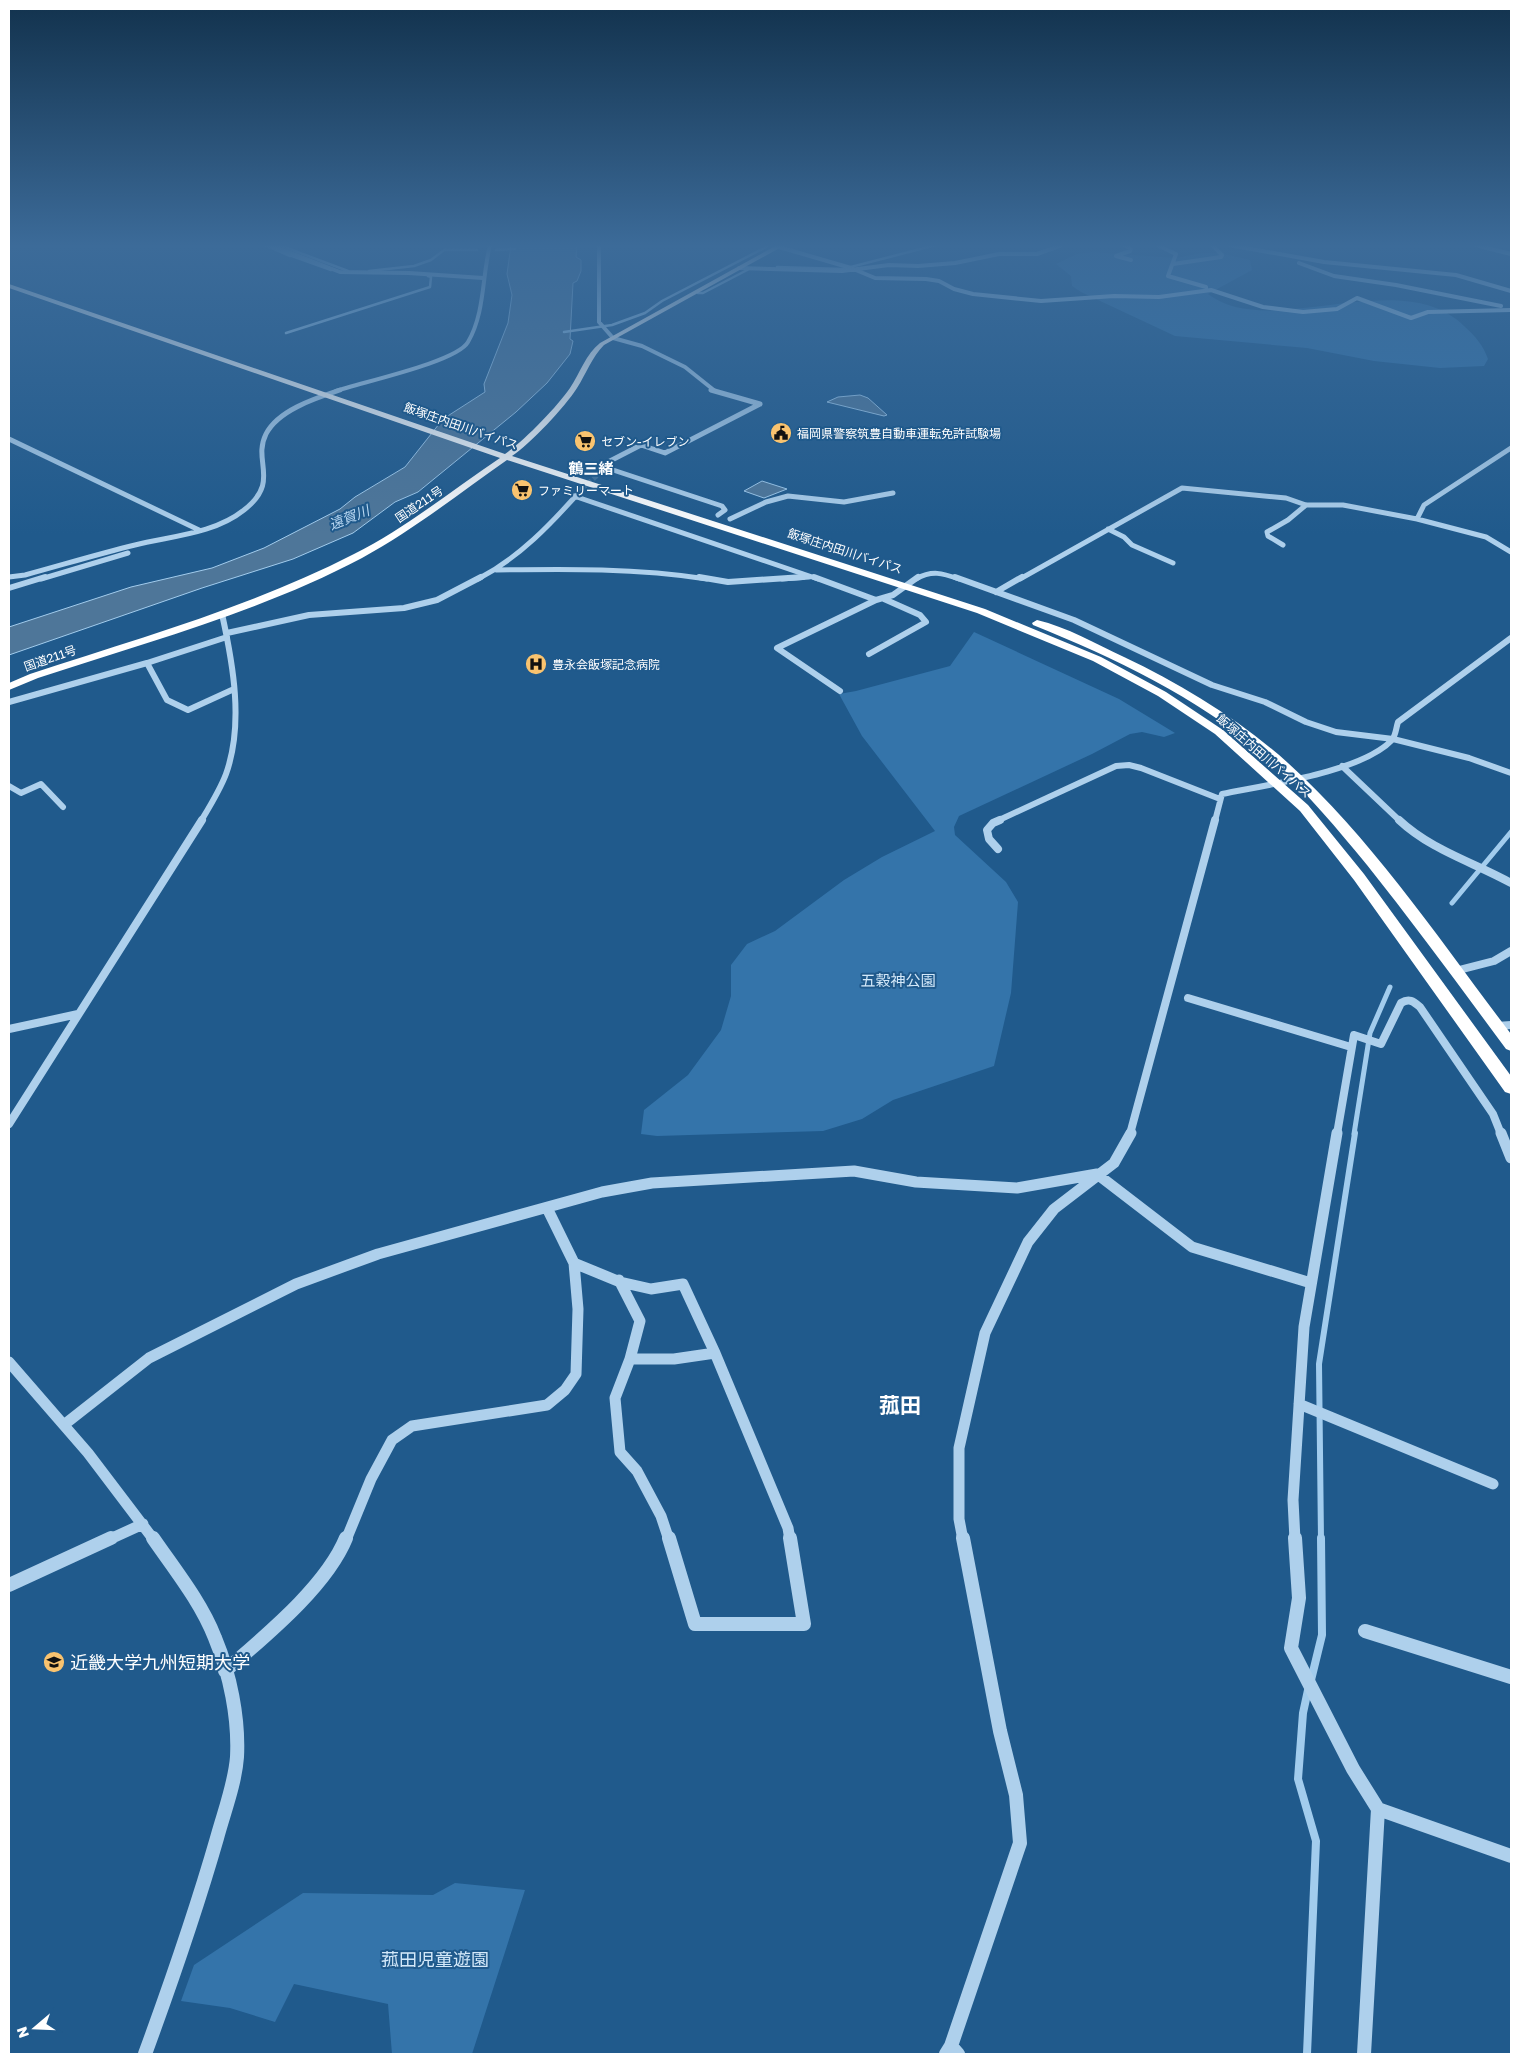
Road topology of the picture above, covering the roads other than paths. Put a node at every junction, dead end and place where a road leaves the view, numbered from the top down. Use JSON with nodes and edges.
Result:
{"nodes":[{"id":1,"x":174,"y":341,"type":"edge"},
{"id":2,"x":190,"y":341,"type":"edge"},
{"id":3,"x":469,"y":341,"type":"edge"},
{"id":4,"x":608,"y":341,"type":"edge"},
{"id":5,"x":625,"y":341,"type":"edge"},
{"id":6,"x":339,"y":392,"type":"junction"},
{"id":7,"x":328,"y":396,"type":"junction"},
{"id":8,"x":9,"y":439,"type":"edge"},
{"id":9,"x":484,"y":445,"type":"junction"},
{"id":10,"x":1511,"y":448,"type":"edge"},
{"id":11,"x":509,"y":454,"type":"junction"},
{"id":12,"x":582,"y":489,"type":"tunnel mouth"},
{"id":13,"x":893,"y":493,"type":"dead end"},
{"id":14,"x":574,"y":496,"type":"junction"},
{"id":15,"x":1306,"y":505,"type":"junction"},
{"id":16,"x":718,"y":515,"type":"junction"},
{"id":17,"x":1417,"y":519,"type":"junction"},
{"id":18,"x":730,"y":520,"type":"junction"},
{"id":19,"x":1108,"y":529,"type":"junction"},
{"id":20,"x":199,"y":530,"type":"junction"},
{"id":21,"x":162,"y":539,"type":"junction"},
{"id":22,"x":1283,"y":545,"type":"dead end"},
{"id":23,"x":1511,"y":552,"type":"edge"},
{"id":24,"x":1173,"y":564,"type":"dead end"},
{"id":25,"x":495,"y":570,"type":"junction"},
{"id":26,"x":9,"y":576,"type":"edge"},
{"id":27,"x":813,"y":576,"type":"junction"},
{"id":28,"x":909,"y":582,"type":"junction"},
{"id":29,"x":9,"y":588,"type":"edge"},
{"id":30,"x":996,"y":592,"type":"junction"},
{"id":31,"x":884,"y":599,"type":"junction"},
{"id":32,"x":876,"y":600,"type":"junction"},
{"id":33,"x":222,"y":614,"type":"junction"},
{"id":34,"x":227,"y":635,"type":"junction"},
{"id":35,"x":1511,"y":638,"type":"edge"},
{"id":36,"x":869,"y":654,"type":"dead end"},
{"id":37,"x":147,"y":663,"type":"junction"},
{"id":38,"x":9,"y":687,"type":"edge"},
{"id":39,"x":234,"y":689,"type":"junction"},
{"id":40,"x":840,"y":691,"type":"dead end"},
{"id":41,"x":9,"y":702,"type":"edge"},
{"id":42,"x":1393,"y":739,"type":"junction"},
{"id":43,"x":1342,"y":766,"type":"junction"},
{"id":44,"x":1511,"y":773,"type":"edge"},
{"id":45,"x":1296,"y":778,"type":"junction"},
{"id":46,"x":1277,"y":782,"type":"junction"},
{"id":47,"x":9,"y":786,"type":"edge"},
{"id":48,"x":1220,"y":799,"type":"junction"},
{"id":49,"x":63,"y":807,"type":"dead end"},
{"id":50,"x":998,"y":849,"type":"dead end"},
{"id":51,"x":1511,"y":883,"type":"edge"},
{"id":52,"x":1511,"y":951,"type":"edge"},
{"id":53,"x":1455,"y":971,"type":"junction"},
{"id":54,"x":1188,"y":998,"type":"dead end"},
{"id":55,"x":78,"y":1014,"type":"junction"},
{"id":56,"x":1511,"y":1025,"type":"edge"},
{"id":57,"x":1497,"y":1026,"type":"junction"},
{"id":58,"x":9,"y":1029,"type":"edge"},
{"id":59,"x":1511,"y":1045,"type":"edge"},
{"id":60,"x":1351,"y":1047,"type":"junction"},
{"id":61,"x":1511,"y":1088,"type":"edge"},
{"id":62,"x":9,"y":1124,"type":"edge"},
{"id":63,"x":1511,"y":1158,"type":"edge"},
{"id":64,"x":1096,"y":1174,"type":"junction"},
{"id":65,"x":547,"y":1208,"type":"junction"},
{"id":66,"x":574,"y":1262,"type":"junction"},
{"id":67,"x":620,"y":1280,"type":"junction"},
{"id":68,"x":1311,"y":1284,"type":"junction"},
{"id":69,"x":715,"y":1353,"type":"junction"},
{"id":70,"x":630,"y":1360,"type":"junction"},
{"id":71,"x":9,"y":1362,"type":"edge"},
{"id":72,"x":1298,"y":1404,"type":"junction"},
{"id":73,"x":1312,"y":1410,"type":"joint"},
{"id":74,"x":65,"y":1424,"type":"junction"},
{"id":75,"x":1493,"y":1484,"type":"dead end"},
{"id":76,"x":144,"y":1524,"type":"junction"},
{"id":77,"x":9,"y":1585,"type":"edge"},
{"id":78,"x":1365,"y":1631,"type":"dead end"},
{"id":79,"x":225,"y":1671,"type":"junction"},
{"id":80,"x":1511,"y":1677,"type":"edge"},
{"id":81,"x":1378,"y":1809,"type":"junction"},
{"id":82,"x":1511,"y":1856,"type":"edge"},
{"id":83,"x":952,"y":2052,"type":"edge"},
{"id":84,"x":145,"y":2054,"type":"edge"},
{"id":85,"x":1364,"y":2054,"type":"edge"}],
"edges":[{"from":1,"to":7,"type":"highway","name":"飯塚庄内田川バイパス"},
{"from":2,"to":6,"type":"highway","name":"飯塚庄内田川バイパス"},
{"from":3,"to":6,"type":"street"},
{"from":4,"to":11,"type":"highway","name":"国道211号"},
{"from":5,"to":16,"type":"street"},
{"from":6,"to":7,"type":"street"},
{"from":6,"to":9,"type":"highway","name":"飯塚庄内田川バイパス"},
{"from":7,"to":9,"type":"highway","name":"飯塚庄内田川バイパス"},
{"from":7,"to":20,"type":"street"},
{"from":8,"to":20,"type":"street"},
{"from":9,"to":11,"type":"highway","name":"飯塚庄内田川バイパス"},
{"from":10,"to":17,"type":"street"},
{"from":11,"to":16,"type":"highway","name":"飯塚庄内田川バイパス"},
{"from":11,"to":28,"type":"highway","name":"飯塚庄内田川バイパス"},
{"from":11,"to":33,"type":"highway","name":"国道211号"},
{"from":12,"to":14,"type":"street"},
{"from":13,"to":18,"type":"street"},
{"from":14,"to":25,"type":"street"},
{"from":14,"to":27,"type":"street"},
{"from":15,"to":17,"type":"street"},
{"from":15,"to":19,"type":"street"},
{"from":15,"to":22,"type":"street"},
{"from":16,"to":18,"type":"highway","name":"飯塚庄内田川バイパス"},
{"from":17,"to":23,"type":"street"},
{"from":18,"to":28,"type":"highway","name":"飯塚庄内田川バイパス"},
{"from":19,"to":24,"type":"street"},
{"from":19,"to":30,"type":"street"},
{"from":20,"to":21,"type":"street"},
{"from":21,"to":26,"type":"street"},
{"from":21,"to":29,"type":"street"},
{"from":25,"to":27,"type":"street"},
{"from":25,"to":34,"type":"street"},
{"from":27,"to":32,"type":"street"},
{"from":28,"to":30,"type":"street"},
{"from":28,"to":31,"type":"street"},
{"from":28,"to":45,"type":"highway","name":"飯塚庄内田川バイパス"},
{"from":28,"to":46,"type":"highway","name":"飯塚庄内田川バイパス"},
{"from":30,"to":42,"type":"street"},
{"from":31,"to":32,"type":"street"},
{"from":31,"to":36,"type":"street"},
{"from":32,"to":40,"type":"street"},
{"from":33,"to":34,"type":"street"},
{"from":33,"to":38,"type":"highway","name":"国道211号"},
{"from":34,"to":37,"type":"street"},
{"from":34,"to":39,"type":"street"},
{"from":35,"to":42,"type":"street"},
{"from":37,"to":39,"type":"street"},
{"from":37,"to":41,"type":"street"},
{"from":39,"to":55,"type":"street"},
{"from":42,"to":43,"type":"street"},
{"from":42,"to":44,"type":"street"},
{"from":43,"to":45,"type":"street"},
{"from":43,"to":51,"type":"street"},
{"from":45,"to":46,"type":"street"},
{"from":45,"to":53,"type":"highway","name":"飯塚庄内田川バイパス"},
{"from":46,"to":48,"type":"street"},
{"from":46,"to":61,"type":"highway","name":"飯塚庄内田川バイパス"},
{"from":47,"to":49,"type":"street"},
{"from":48,"to":50,"type":"street"},
{"from":48,"to":64,"type":"street"},
{"from":52,"to":53,"type":"street"},
{"from":53,"to":57,"type":"highway","name":"飯塚庄内田川バイパス"},
{"from":54,"to":60,"type":"street"},
{"from":55,"to":58,"type":"street"},
{"from":55,"to":62,"type":"street"},
{"from":56,"to":57,"type":"street"},
{"from":57,"to":59,"type":"highway","name":"飯塚庄内田川バイパス"},
{"from":60,"to":63,"type":"street"},
{"from":60,"to":68,"type":"street"},
{"from":64,"to":65,"type":"street"},
{"from":64,"to":68,"type":"street"},
{"from":64,"to":83,"type":"street"},
{"from":65,"to":66,"type":"street"},
{"from":65,"to":74,"type":"street"},
{"from":66,"to":67,"type":"street"},
{"from":66,"to":79,"type":"street"},
{"from":67,"to":69,"type":"street"},
{"from":67,"to":70,"type":"street"},
{"from":68,"to":72,"type":"street"},
{"from":69,"to":70,"type":"street"},
{"from":69,"to":70,"type":"street"},
{"from":71,"to":74,"type":"street"},
{"from":72,"to":73,"type":"street"},
{"from":72,"to":81,"type":"street"},
{"from":73,"to":75,"type":"street"},
{"from":74,"to":76,"type":"street"},
{"from":76,"to":77,"type":"street"},
{"from":76,"to":79,"type":"street"},
{"from":78,"to":80,"type":"street"},
{"from":79,"to":84,"type":"street"},
{"from":81,"to":82,"type":"street"},
{"from":81,"to":85,"type":"street"}]}
